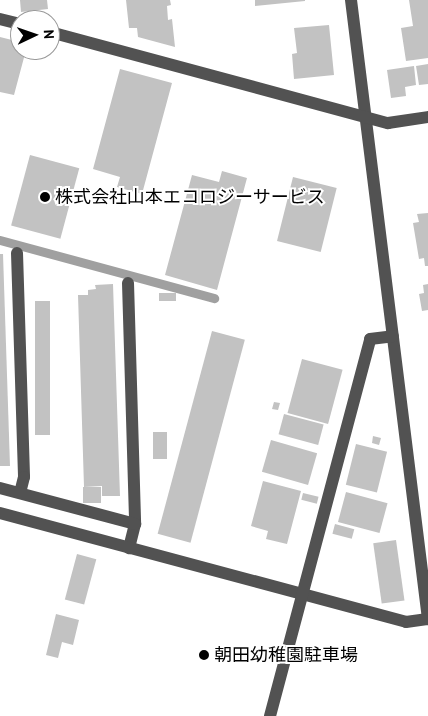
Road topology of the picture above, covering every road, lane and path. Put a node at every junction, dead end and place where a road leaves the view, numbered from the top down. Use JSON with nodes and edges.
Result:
{"nodes":[{"id":1,"x":351,"y":0,"type":"edge"},
{"id":2,"x":60,"y":35,"type":"edge"},
{"id":3,"x":365,"y":116,"type":"junction"},
{"id":4,"x":428,"y":116,"type":"edge"},
{"id":5,"x":17,"y":253,"type":"dead end"},
{"id":6,"x":128,"y":283,"type":"dead end"},
{"id":7,"x":393,"y":336,"type":"junction"},
{"id":8,"x":0,"y":488,"type":"edge"},
{"id":9,"x":20,"y":493,"type":"junction"},
{"id":10,"x":0,"y":513,"type":"edge"},
{"id":11,"x":135,"y":524,"type":"junction"},
{"id":12,"x":129,"y":548,"type":"junction"},
{"id":13,"x":302,"y":594,"type":"junction"},
{"id":14,"x":428,"y":613,"type":"edge"},
{"id":15,"x":270,"y":716,"type":"edge"}],
"edges":[{"from":1,"to":3,"type":"street"},
{"from":2,"to":3,"type":"street"},
{"from":3,"to":4,"type":"street"},
{"from":3,"to":7,"type":"street"},
{"from":5,"to":9,"type":"street"},
{"from":6,"to":11,"type":"street"},
{"from":7,"to":13,"type":"street"},
{"from":7,"to":14,"type":"street"},
{"from":8,"to":9,"type":"street"},
{"from":9,"to":11,"type":"street"},
{"from":10,"to":12,"type":"street"},
{"from":11,"to":12,"type":"street"},
{"from":12,"to":13,"type":"street"},
{"from":13,"to":14,"type":"street"},
{"from":13,"to":15,"type":"street"}]}
